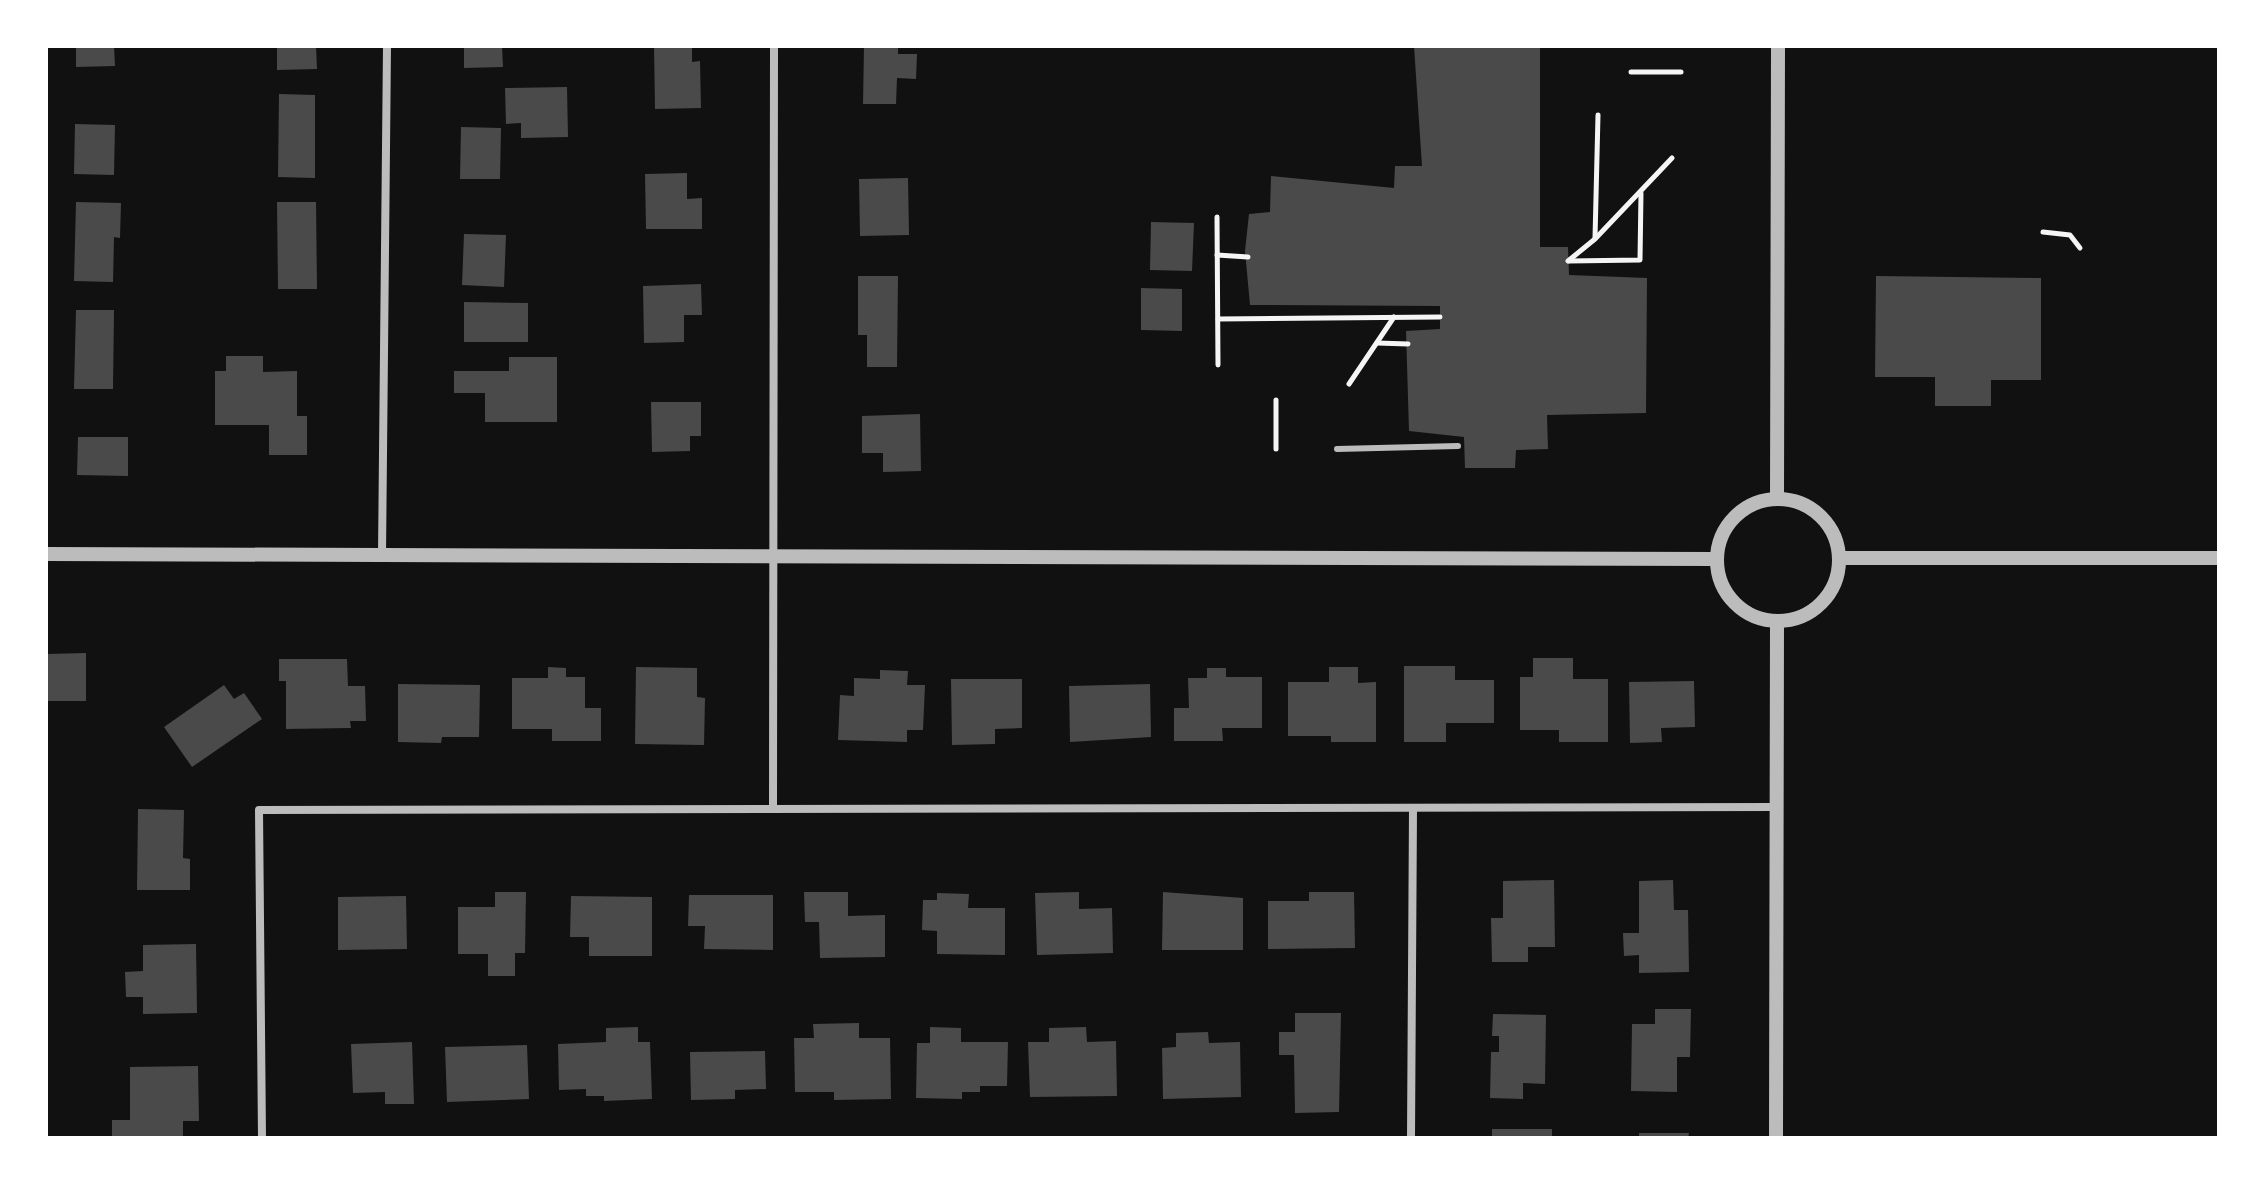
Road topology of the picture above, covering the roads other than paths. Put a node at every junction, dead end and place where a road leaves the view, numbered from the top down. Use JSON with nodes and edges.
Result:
{"nodes":[{"id":1,"x":387,"y":46,"type":"edge"},
{"id":2,"x":774,"y":46,"type":"edge"},
{"id":3,"x":1778,"y":46,"type":"edge"},
{"id":4,"x":1458,"y":446,"type":"dead end"},
{"id":5,"x":1337,"y":449,"type":"dead end"},
{"id":6,"x":1777,"y":499,"type":"junction"},
{"id":7,"x":46,"y":554,"type":"edge"},
{"id":8,"x":382,"y":555,"type":"junction"},
{"id":9,"x":773,"y":556,"type":"junction"},
{"id":10,"x":1841,"y":558,"type":"junction"},
{"id":11,"x":2219,"y":558,"type":"edge"},
{"id":12,"x":1716,"y":559,"type":"junction"},
{"id":13,"x":1777,"y":622,"type":"junction"},
{"id":14,"x":1777,"y":807,"type":"junction"},
{"id":15,"x":1413,"y":808,"type":"junction"},
{"id":16,"x":773,"y":809,"type":"junction"},
{"id":17,"x":262,"y":1138,"type":"edge"},
{"id":18,"x":1411,"y":1138,"type":"edge"},
{"id":19,"x":1776,"y":1138,"type":"edge"}],
"edges":[{"from":1,"to":8,"type":"street"},
{"from":2,"to":9,"type":"street"},
{"from":3,"to":6,"type":"street"},
{"from":4,"to":5,"type":"lane"},
{"from":6,"to":10,"type":"street"},
{"from":6,"to":12,"type":"street"},
{"from":7,"to":8,"type":"street"},
{"from":8,"to":9,"type":"street"},
{"from":9,"to":12,"type":"street"},
{"from":9,"to":16,"type":"street"},
{"from":10,"to":11,"type":"street"},
{"from":10,"to":13,"type":"street"},
{"from":12,"to":13,"type":"street"},
{"from":13,"to":14,"type":"street"},
{"from":14,"to":15,"type":"street"},
{"from":14,"to":19,"type":"street"},
{"from":15,"to":16,"type":"street"},
{"from":15,"to":18,"type":"street"},
{"from":16,"to":17,"type":"street"}]}
